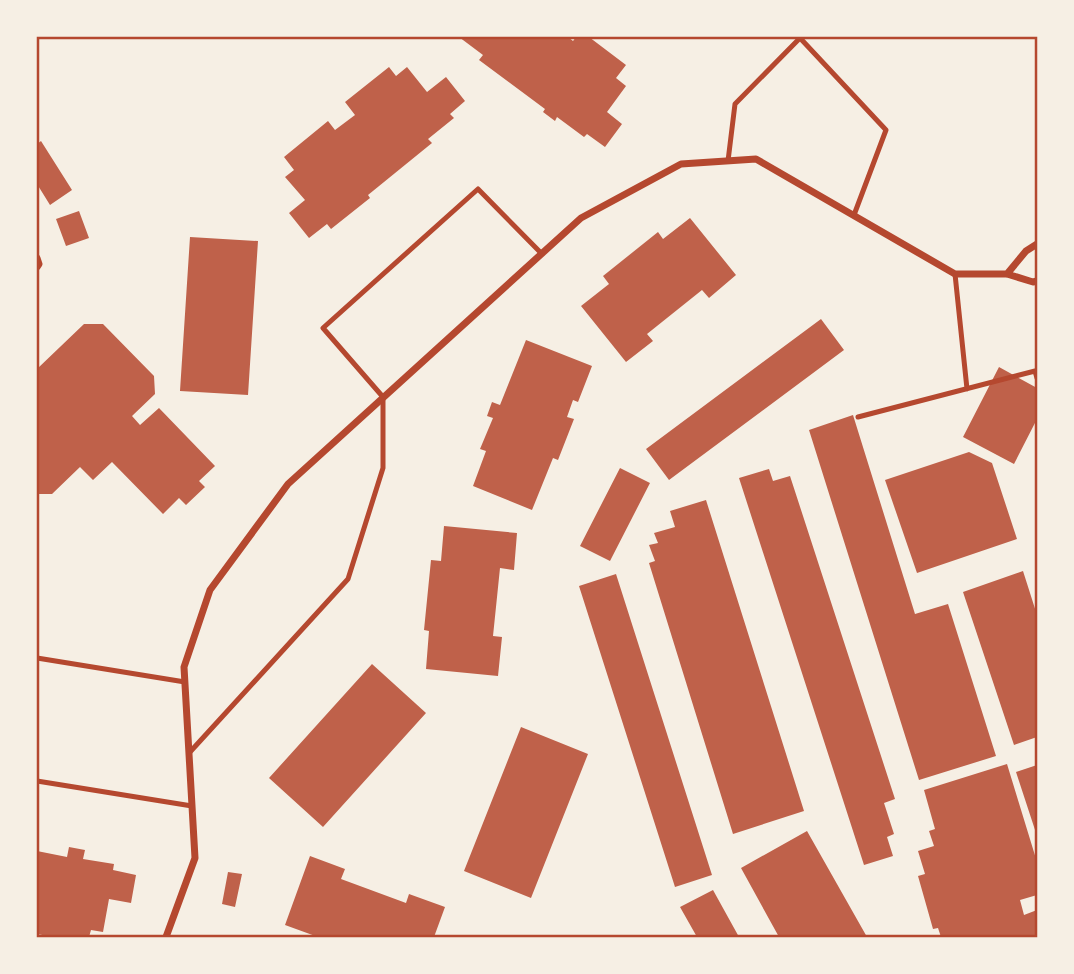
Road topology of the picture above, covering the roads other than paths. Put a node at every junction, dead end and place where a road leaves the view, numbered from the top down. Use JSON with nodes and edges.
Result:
{"nodes":[{"id":1,"x":728,"y":161,"type":"junction"},
{"id":2,"x":854,"y":215,"type":"junction"},
{"id":3,"x":1037,"y":244,"type":"edge"},
{"id":4,"x":542,"y":254,"type":"junction"},
{"id":5,"x":37,"y":258,"type":"edge"},
{"id":6,"x":37,"y":267,"type":"edge"},
{"id":7,"x":955,"y":274,"type":"junction"},
{"id":8,"x":1007,"y":274,"type":"junction"},
{"id":9,"x":1037,"y":281,"type":"edge"},
{"id":10,"x":1037,"y":377,"type":"edge"},
{"id":11,"x":967,"y":389,"type":"junction"},
{"id":12,"x":383,"y":397,"type":"junction"},
{"id":13,"x":858,"y":417,"type":"dead end"},
{"id":14,"x":37,"y":658,"type":"edge"},
{"id":15,"x":185,"y":682,"type":"junction"},
{"id":16,"x":189,"y":753,"type":"junction"},
{"id":17,"x":37,"y":781,"type":"edge"},
{"id":18,"x":192,"y":806,"type":"junction"},
{"id":19,"x":166,"y":937,"type":"edge"}],
"edges":[{"from":1,"to":2,"type":"street"},
{"from":1,"to":2,"type":"lane"},
{"from":1,"to":4,"type":"street"},
{"from":2,"to":7,"type":"street"},
{"from":3,"to":8,"type":"street"},
{"from":4,"to":12,"type":"street"},
{"from":4,"to":12,"type":"lane"},
{"from":5,"to":6,"type":"street"},
{"from":7,"to":8,"type":"street"},
{"from":7,"to":11,"type":"lane"},
{"from":8,"to":9,"type":"street"},
{"from":10,"to":11,"type":"lane"},
{"from":11,"to":13,"type":"lane"},
{"from":12,"to":15,"type":"street"},
{"from":12,"to":16,"type":"lane"},
{"from":14,"to":15,"type":"lane"},
{"from":15,"to":16,"type":"street"},
{"from":16,"to":18,"type":"street"},
{"from":17,"to":18,"type":"lane"},
{"from":18,"to":19,"type":"street"}]}
